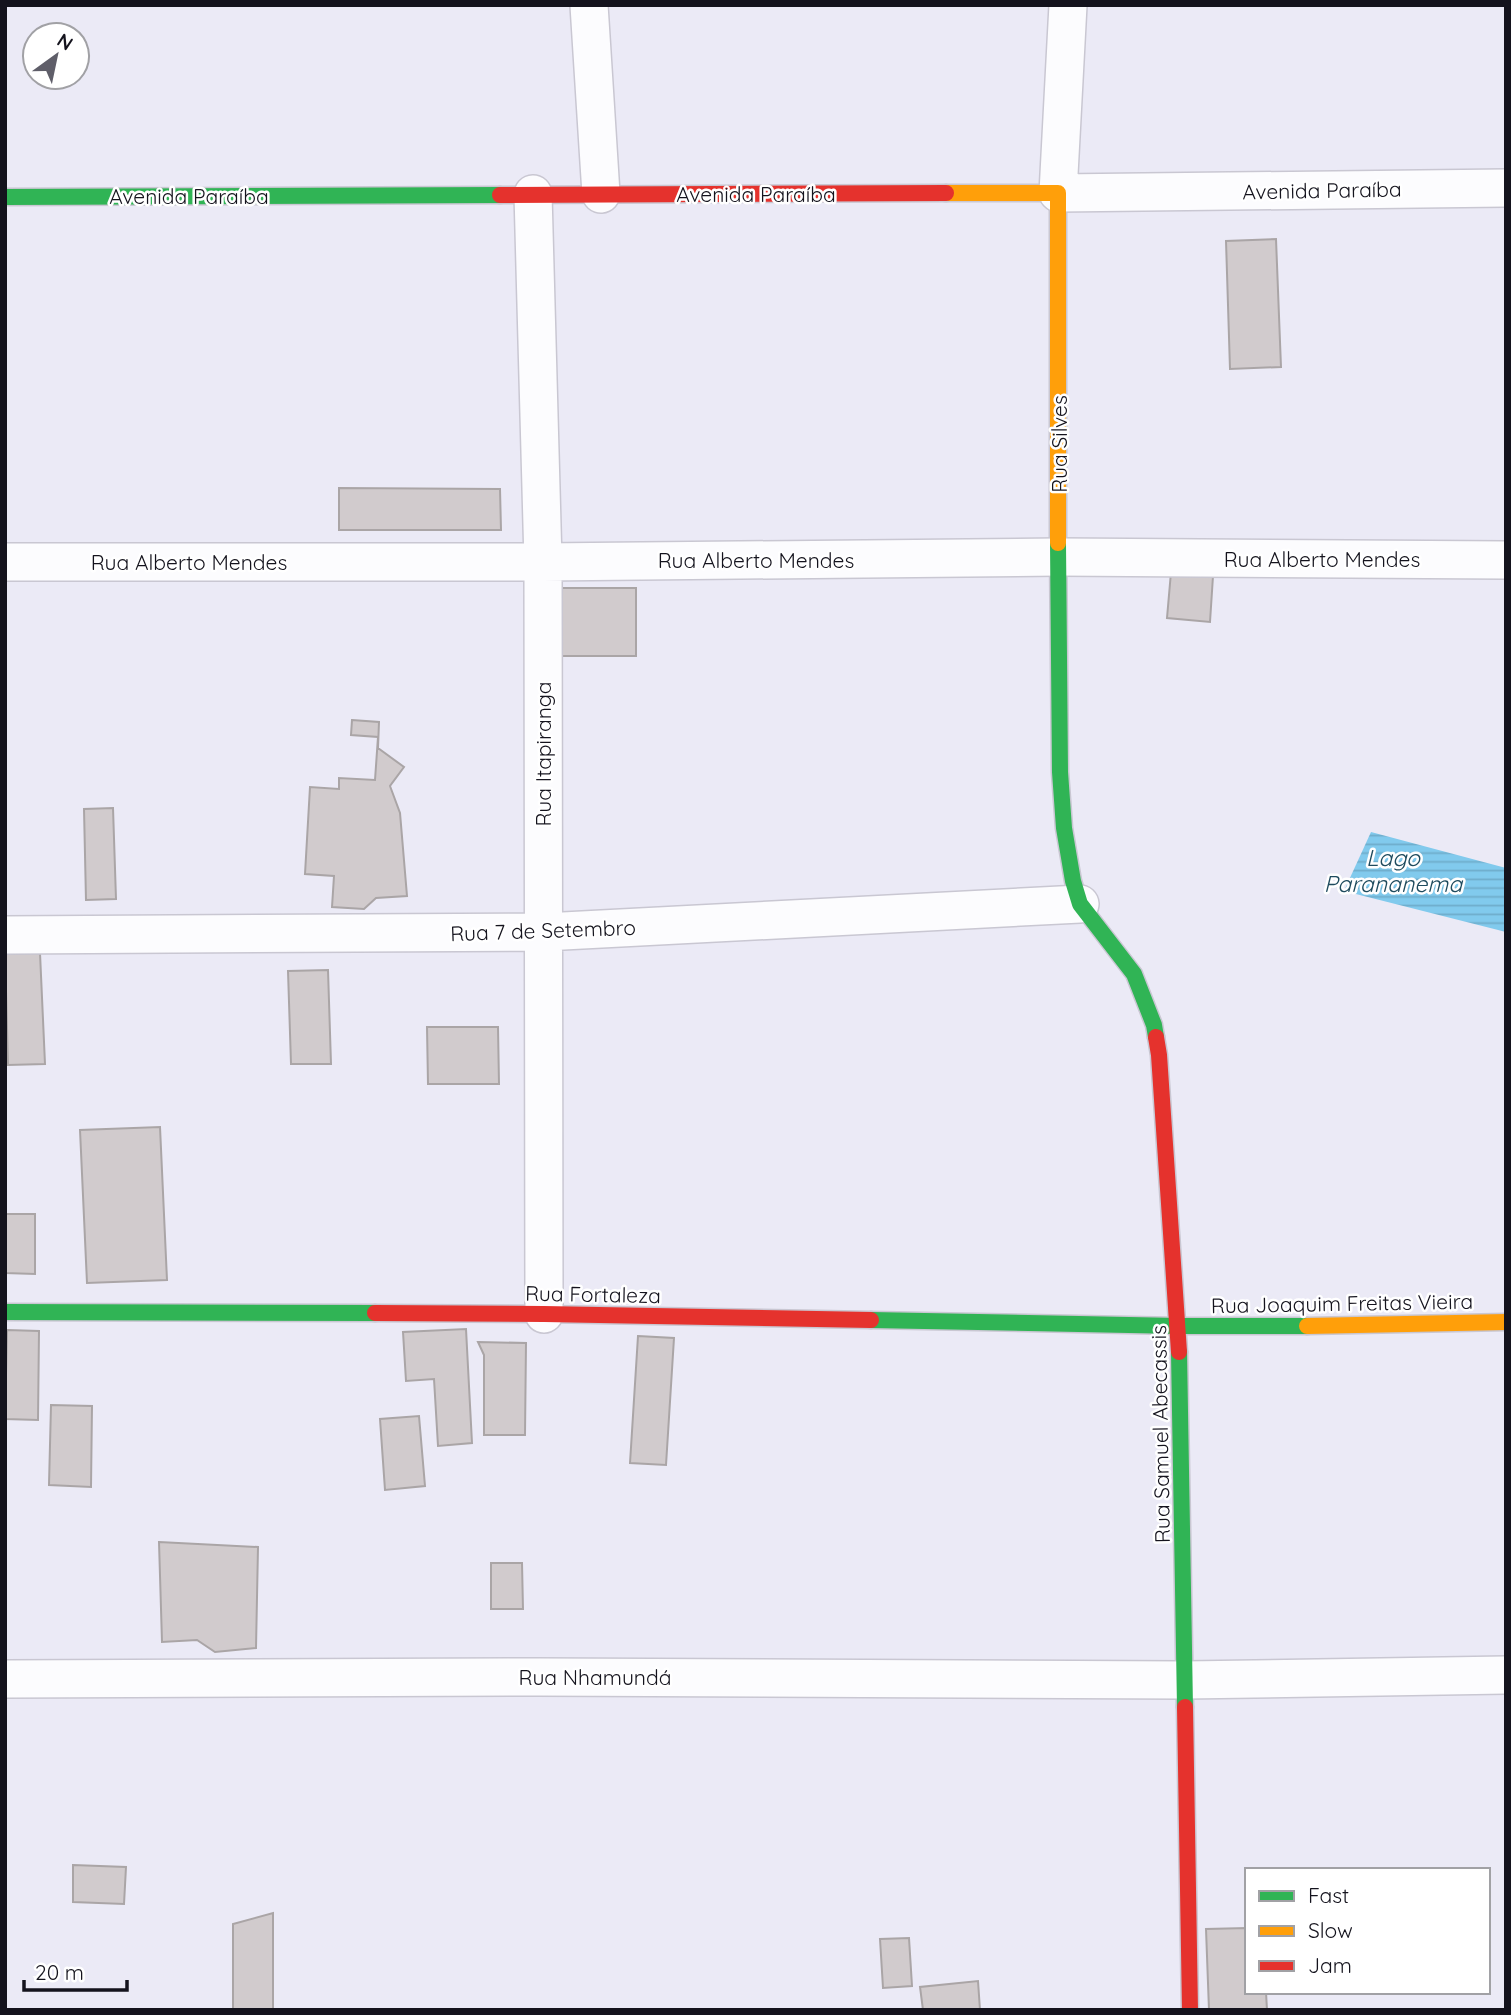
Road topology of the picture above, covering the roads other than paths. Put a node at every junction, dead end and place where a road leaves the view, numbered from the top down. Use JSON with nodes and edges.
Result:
{"nodes":[{"id":1,"x":589,"y":5,"type":"edge"},
{"id":2,"x":1068,"y":5,"type":"edge"},
{"id":3,"x":1506,"y":188,"type":"edge"},
{"id":4,"x":1058,"y":193,"type":"junction"},
{"id":5,"x":533,"y":194,"type":"junction"},
{"id":6,"x":601,"y":194,"type":"junction"},
{"id":7,"x":5,"y":197,"type":"edge"},
{"id":8,"x":1059,"y":557,"type":"junction"},
{"id":9,"x":1506,"y":560,"type":"edge"},
{"id":10,"x":5,"y":562,"type":"edge"},
{"id":11,"x":543,"y":562,"type":"junction"},
{"id":12,"x":1077,"y":893,"type":"junction"},
{"id":13,"x":544,"y":932,"type":"junction"},
{"id":14,"x":5,"y":935,"type":"edge"},
{"id":15,"x":5,"y":1312,"type":"edge"},
{"id":16,"x":544,"y":1314,"type":"junction"},
{"id":17,"x":1506,"y":1322,"type":"edge"},
{"id":18,"x":1179,"y":1325,"type":"junction"},
{"id":19,"x":1506,"y":1675,"type":"edge"},
{"id":20,"x":5,"y":1679,"type":"edge"},
{"id":21,"x":1185,"y":1680,"type":"junction"},
{"id":22,"x":1190,"y":2010,"type":"edge"}],
"edges":[{"from":1,"to":6,"type":"street"},
{"from":2,"to":4,"type":"street","name":"Rua Silves"},
{"from":3,"to":4,"type":"street","name":"Avenida Paraíba"},
{"from":4,"to":6,"type":"street","name":"Avenida Paraíba"},
{"from":4,"to":8,"type":"street","name":"Rua Silves"},
{"from":5,"to":6,"type":"street","name":"Avenida Paraíba"},
{"from":5,"to":7,"type":"street","name":"Avenida Paraíba"},
{"from":5,"to":11,"type":"street","name":"Rua Itapiranga"},
{"from":8,"to":9,"type":"street","name":"Rua Alberto Mendes"},
{"from":8,"to":11,"type":"street","name":"Rua Alberto Mendes"},
{"from":8,"to":12,"type":"street","name":"Rua Silves"},
{"from":10,"to":11,"type":"street","name":"Rua Alberto Mendes"},
{"from":11,"to":13,"type":"street","name":"Rua Itapiranga"},
{"from":12,"to":13,"type":"street","name":"Rua 7 de Setembro"},
{"from":12,"to":18,"type":"street","name":"Rua Samuel Abecassis"},
{"from":13,"to":14,"type":"street","name":"Rua 7 de Setembro"},
{"from":13,"to":16,"type":"street","name":"Rua Itapiranga"},
{"from":15,"to":16,"type":"street","name":"Rua Fortaleza"},
{"from":16,"to":18,"type":"street","name":"Rua Fortaleza"},
{"from":17,"to":18,"type":"street","name":"Rua Joaquim Freitas Vieira"},
{"from":18,"to":21,"type":"street","name":"Rua Samuel Abecassis"},
{"from":19,"to":21,"type":"street","name":"Rua Nhamundá"},
{"from":20,"to":21,"type":"street","name":"Rua Nhamundá"},
{"from":21,"to":22,"type":"street","name":"Rua Samuel Abecassis"}]}
